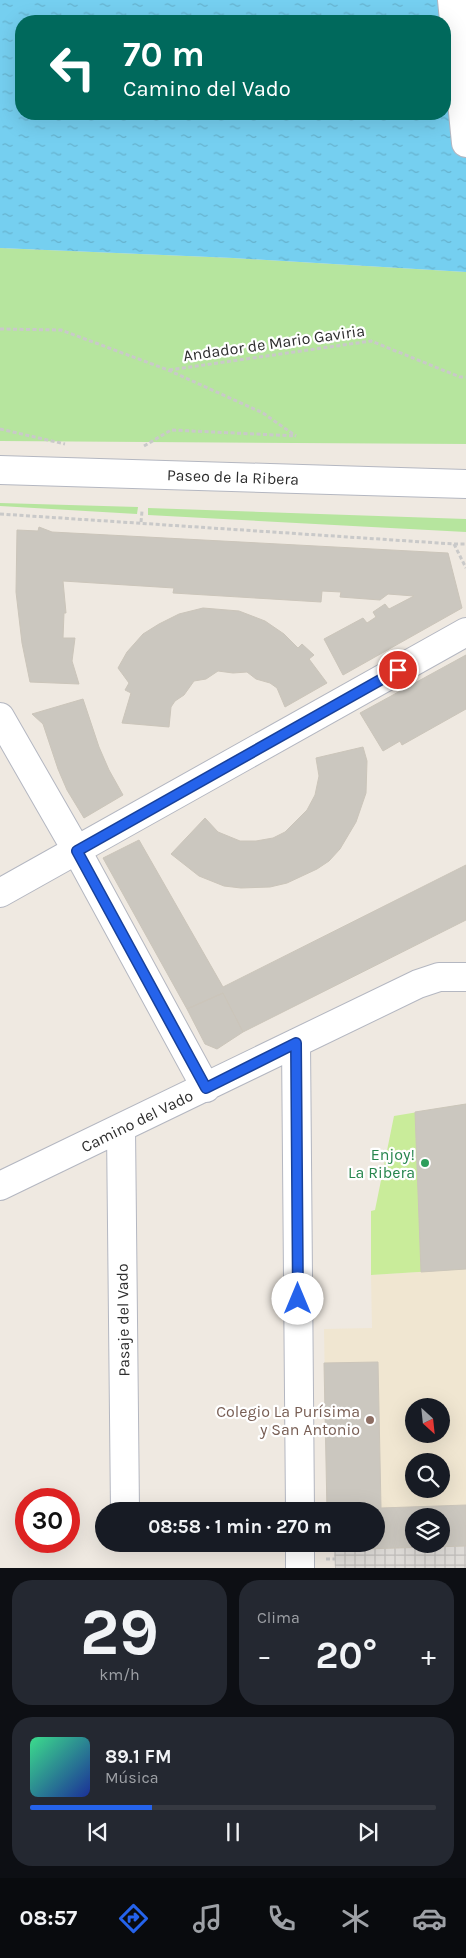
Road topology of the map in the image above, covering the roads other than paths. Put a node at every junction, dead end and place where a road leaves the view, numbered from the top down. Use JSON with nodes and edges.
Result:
{"nodes":[{"id":1,"x":452,"y":0,"type":"edge"},
{"id":2,"x":466,"y":143,"type":"edge"},
{"id":3,"x":0,"y":470,"type":"edge"},
{"id":4,"x":466,"y":484,"type":"edge"},
{"id":5,"x":466,"y":632,"type":"edge"},
{"id":6,"x":0,"y":716,"type":"edge"},
{"id":7,"x":77,"y":851,"type":"junction"},
{"id":8,"x":0,"y":893,"type":"edge"},
{"id":9,"x":466,"y":977,"type":"edge"},
{"id":10,"x":296,"y":1043,"type":"junction"},
{"id":11,"x":206,"y":1088,"type":"junction"},
{"id":12,"x":121,"y":1129,"type":"junction"},
{"id":13,"x":0,"y":1186,"type":"edge"},
{"id":14,"x":125,"y":1502,"type":"edge"},
{"id":15,"x":300,"y":1502,"type":"edge"},
{"id":16,"x":300,"y":1552,"type":"edge"},
{"id":17,"x":300,"y":1568,"type":"edge"}],
"edges":[{"from":1,"to":2,"type":"street"},
{"from":3,"to":4,"type":"street","name":"Paseo de la Ribera"},
{"from":5,"to":7,"type":"street"},
{"from":6,"to":7,"type":"street"},
{"from":7,"to":8,"type":"street"},
{"from":7,"to":11,"type":"street"},
{"from":9,"to":10,"type":"street","name":"Camino del Vado"},
{"from":10,"to":11,"type":"street","name":"Camino del Vado"},
{"from":10,"to":15,"type":"street"},
{"from":11,"to":12,"type":"street","name":"Camino del Vado"},
{"from":12,"to":13,"type":"street","name":"Camino del Vado"},
{"from":12,"to":14,"type":"street","name":"Pasaje del Vado"},
{"from":16,"to":17,"type":"street"}]}
